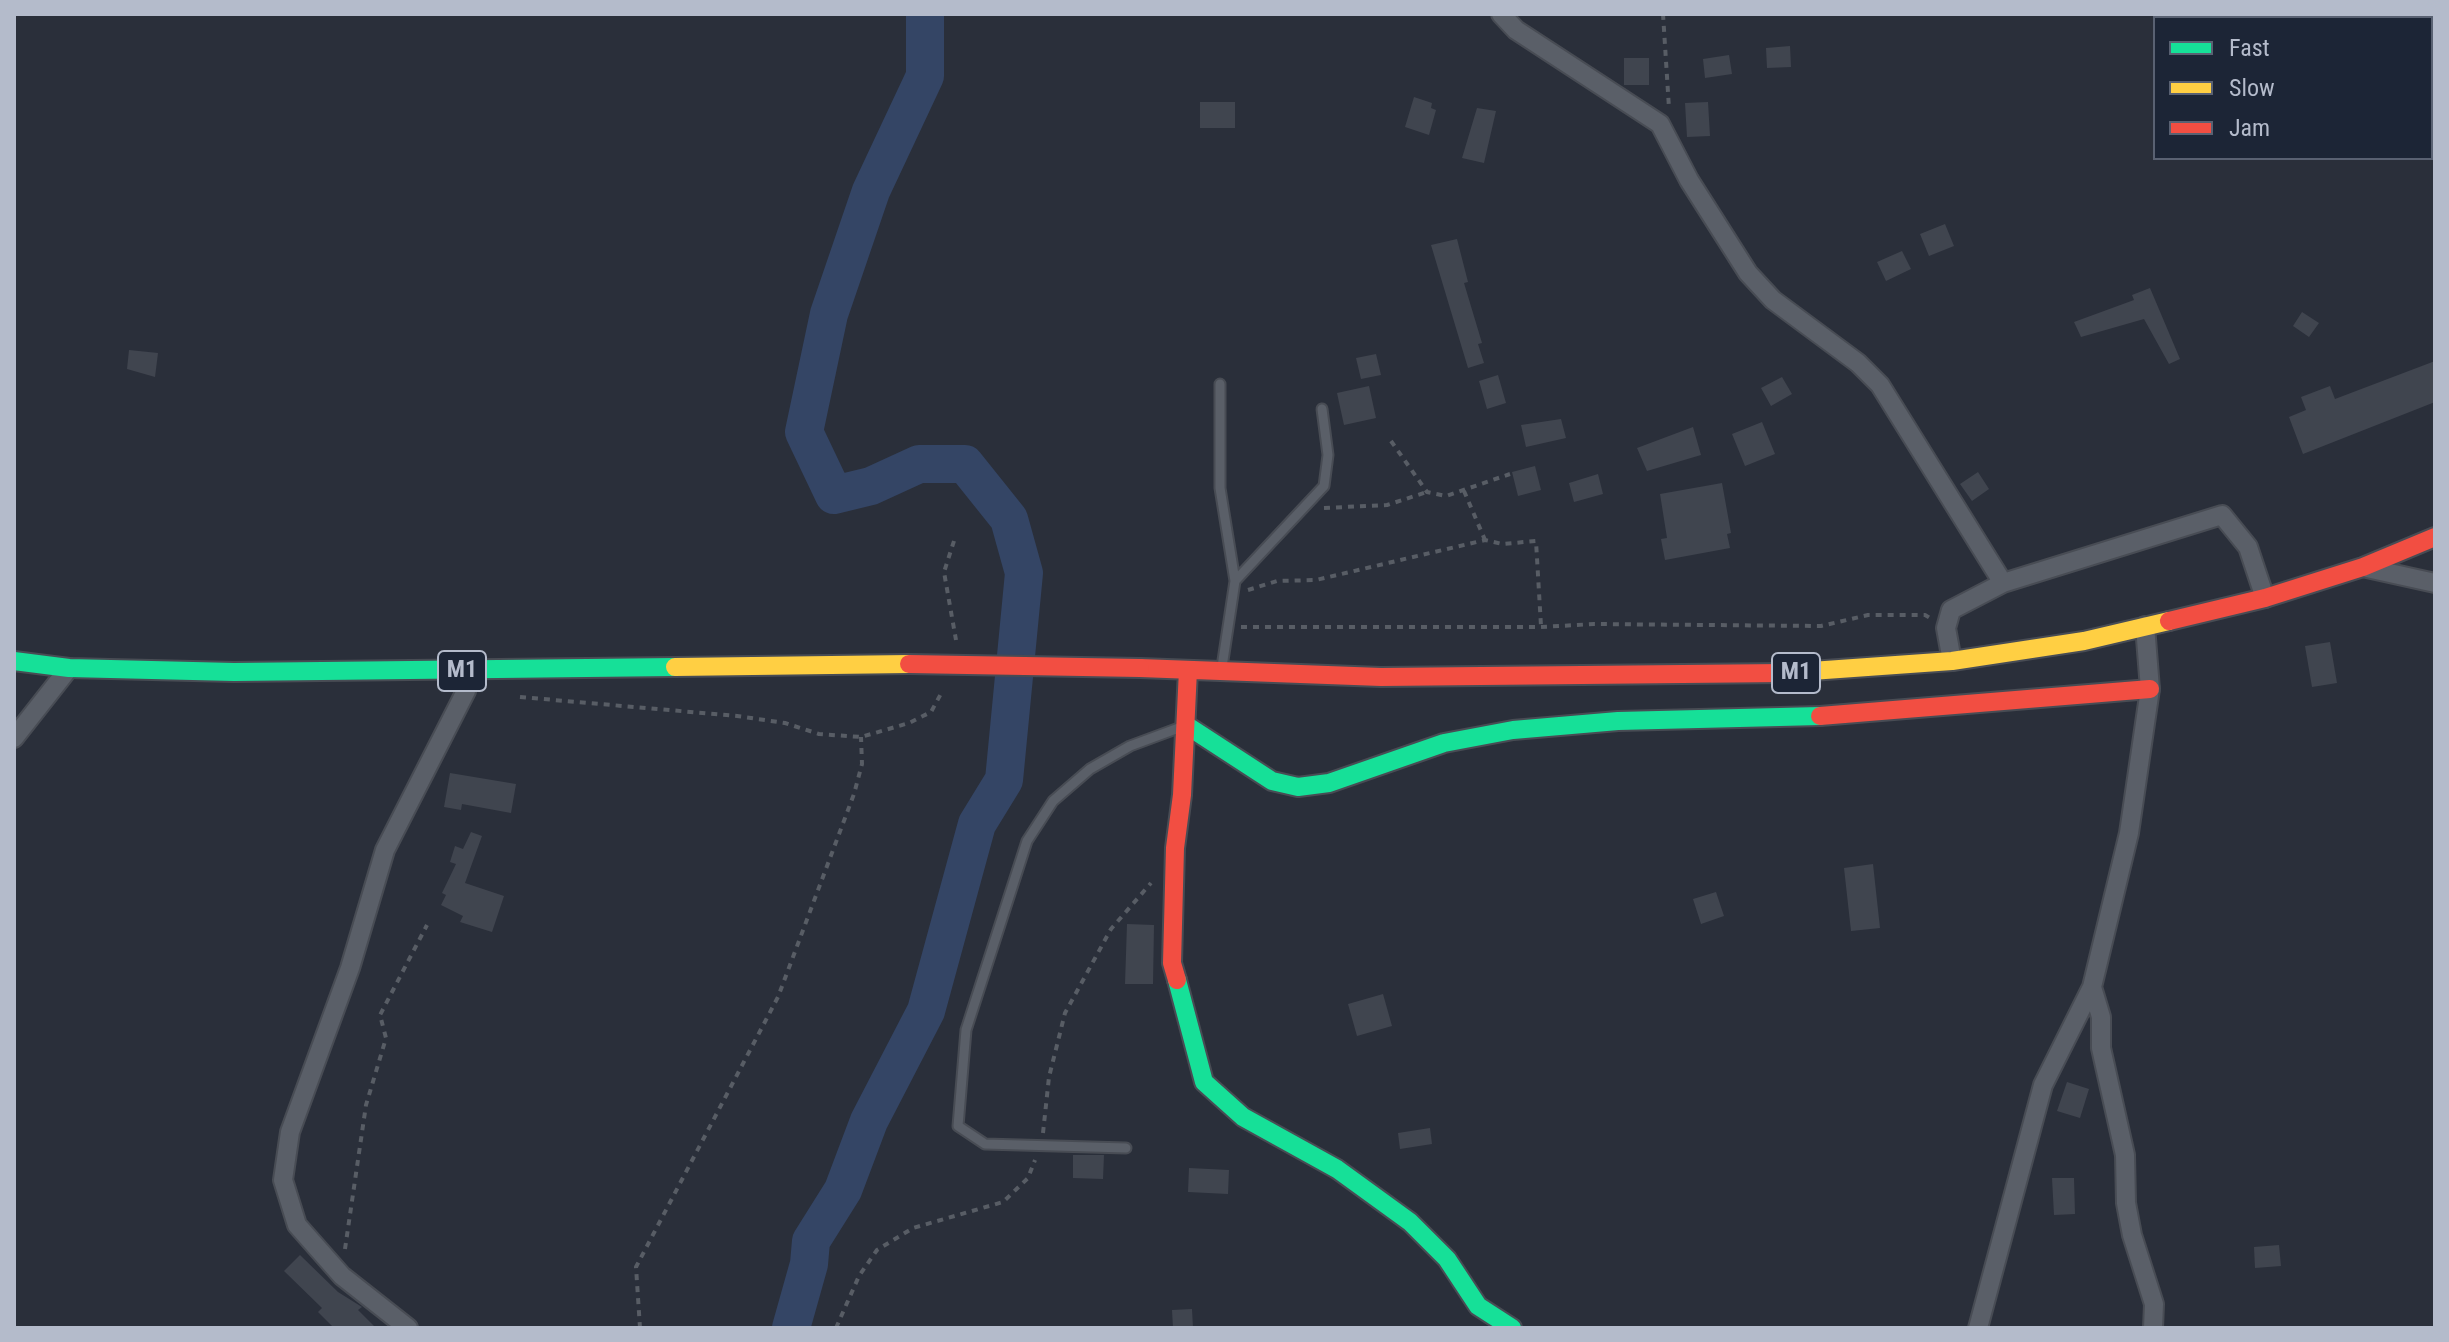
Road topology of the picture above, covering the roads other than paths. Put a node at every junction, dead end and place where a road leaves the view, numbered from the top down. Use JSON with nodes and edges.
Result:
{"nodes":[{"id":1,"x":1501,"y":14,"type":"edge"},
{"id":2,"x":1220,"y":384,"type":"dead end"},
{"id":3,"x":1322,"y":409,"type":"dead end"},
{"id":4,"x":2435,"y":537,"type":"edge"},
{"id":5,"x":2363,"y":567,"type":"junction"},
{"id":6,"x":1235,"y":581,"type":"junction"},
{"id":7,"x":2003,"y":583,"type":"junction"},
{"id":8,"x":2435,"y":583,"type":"edge"},
{"id":9,"x":2265,"y":598,"type":"junction"},
{"id":10,"x":2145,"y":626,"type":"junction"},
{"id":11,"x":14,"y":661,"type":"edge"},
{"id":12,"x":1952,"y":661,"type":"junction"},
{"id":13,"x":69,"y":668,"type":"junction"},
{"id":14,"x":1188,"y":670,"type":"junction"},
{"id":15,"x":469,"y":671,"type":"junction"},
{"id":16,"x":1222,"y":671,"type":"junction"},
{"id":17,"x":2150,"y":689,"type":"junction"},
{"id":18,"x":1186,"y":725,"type":"junction"},
{"id":19,"x":14,"y":738,"type":"edge"},
{"id":20,"x":2092,"y":987,"type":"junction"},
{"id":21,"x":1126,"y":1148,"type":"dead end"},
{"id":22,"x":1503,"y":1327,"type":"edge"},
{"id":23,"x":408,"y":1328,"type":"edge"},
{"id":24,"x":1978,"y":1328,"type":"edge"},
{"id":25,"x":2153,"y":1328,"type":"edge"}],
"edges":[{"from":1,"to":7,"type":"street"},
{"from":2,"to":6,"type":"lane"},
{"from":3,"to":6,"type":"lane"},
{"from":4,"to":5,"type":"main road","number":"M1"},
{"from":5,"to":8,"type":"street"},
{"from":5,"to":9,"type":"main road","number":"M1"},
{"from":6,"to":16,"type":"lane"},
{"from":7,"to":9,"type":"street"},
{"from":7,"to":12,"type":"street"},
{"from":9,"to":10,"type":"main road","number":"M1"},
{"from":10,"to":12,"type":"main road","number":"M1"},
{"from":10,"to":17,"type":"street"},
{"from":11,"to":13,"type":"main road","number":"M1"},
{"from":12,"to":16,"type":"main road","number":"M1"},
{"from":13,"to":15,"type":"main road","number":"M1"},
{"from":13,"to":19,"type":"street"},
{"from":14,"to":15,"type":"main road","number":"M1","bridge":true},
{"from":14,"to":16,"type":"main road","number":"M1"},
{"from":14,"to":18,"type":"main road"},
{"from":15,"to":23,"type":"street"},
{"from":17,"to":18,"type":"main road"},
{"from":17,"to":20,"type":"street"},
{"from":18,"to":21,"type":"lane"},
{"from":18,"to":22,"type":"main road"},
{"from":20,"to":24,"type":"street"},
{"from":20,"to":25,"type":"street"}]}
